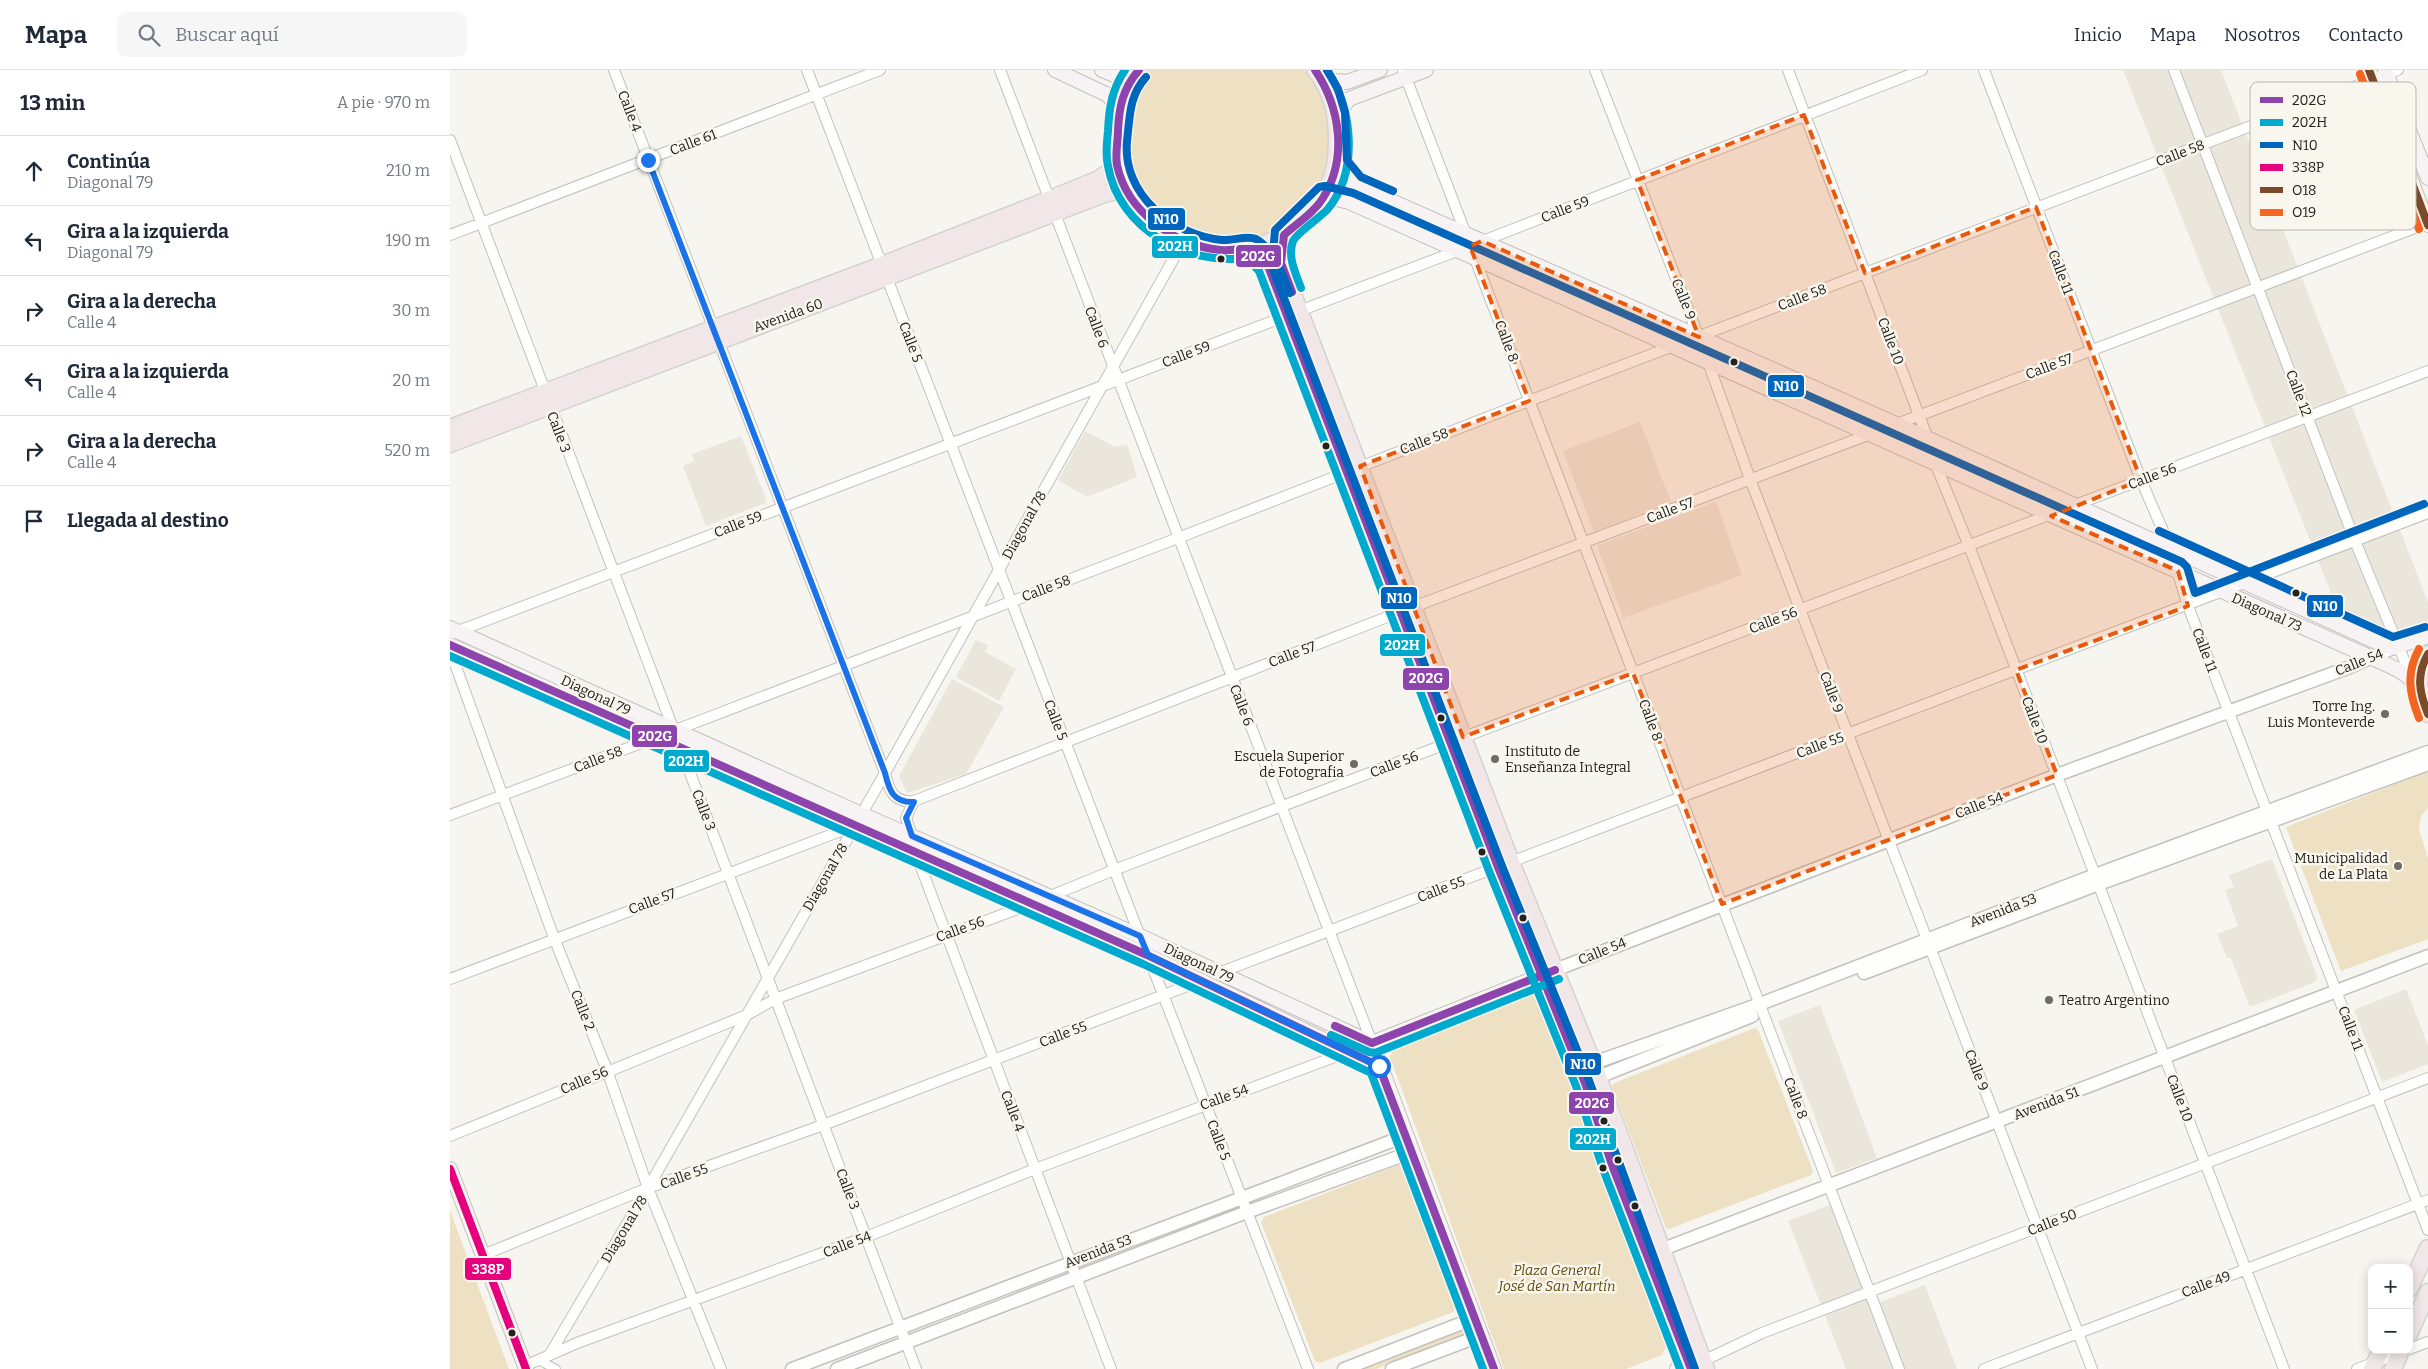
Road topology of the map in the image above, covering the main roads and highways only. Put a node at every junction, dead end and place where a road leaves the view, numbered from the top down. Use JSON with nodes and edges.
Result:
{"nodes":[{"id":1,"x":1055,"y":70,"type":"edge"},
{"id":2,"x":1102,"y":70,"type":"edge"},
{"id":3,"x":1380,"y":70,"type":"edge"},
{"id":4,"x":1426,"y":70,"type":"edge"},
{"id":5,"x":1129,"y":74,"type":"edge"},
{"id":6,"x":1405,"y":74,"type":"edge"},
{"id":7,"x":1319,"y":75,"type":"edge"},
{"id":8,"x":1113,"y":102,"type":"junction"},
{"id":9,"x":1337,"y":114,"type":"junction"},
{"id":10,"x":2416,"y":144,"type":"edge"},
{"id":11,"x":1337,"y":164,"type":"junction"},
{"id":12,"x":1117,"y":166,"type":"junction"},
{"id":13,"x":2428,"y":178,"type":"edge"},
{"id":14,"x":1355,"y":185,"type":"junction"},
{"id":15,"x":1103,"y":186,"type":"junction"},
{"id":16,"x":1127,"y":190,"type":"junction"},
{"id":17,"x":2416,"y":192,"type":"edge"},
{"id":18,"x":1324,"y":196,"type":"junction"},
{"id":19,"x":1349,"y":202,"type":"junction"},
{"id":20,"x":2428,"y":223,"type":"edge"},
{"id":21,"x":1284,"y":235,"type":"junction"},
{"id":22,"x":1251,"y":248,"type":"junction"},
{"id":23,"x":1294,"y":313,"type":"junction"},
{"id":24,"x":548,"y":399,"type":"junction"},
{"id":25,"x":450,"y":428,"type":"edge"},
{"id":26,"x":450,"y":444,"type":"edge"},
{"id":27,"x":452,"y":631,"type":"edge"},
{"id":28,"x":2428,"y":636,"type":"edge"},
{"id":29,"x":450,"y":645,"type":"edge"},
{"id":30,"x":2396,"y":647,"type":"joint"},
{"id":31,"x":2428,"y":654,"type":"edge"},
{"id":32,"x":2416,"y":685,"type":"junction"},
{"id":33,"x":2428,"y":714,"type":"edge"},
{"id":34,"x":858,"y":820,"type":"junction"},
{"id":35,"x":1548,"y":972,"type":"junction"},
{"id":36,"x":1372,"y":1043,"type":"junction"},
{"id":37,"x":1379,"y":1066,"type":"junction"},
{"id":38,"x":1588,"y":1073,"type":"junction"},
{"id":39,"x":450,"y":1169,"type":"edge"},
{"id":40,"x":2428,"y":1248,"type":"edge"},
{"id":41,"x":2413,"y":1280,"type":"edge"},
{"id":42,"x":2428,"y":1292,"type":"edge"},
{"id":43,"x":2413,"y":1325,"type":"edge"},
{"id":44,"x":2401,"y":1354,"type":"edge"},
{"id":45,"x":1693,"y":1367,"type":"edge"},
{"id":46,"x":526,"y":1368,"type":"edge"},
{"id":47,"x":1494,"y":1369,"type":"edge"},
{"id":48,"x":2392,"y":1369,"type":"edge"}],
"edges":[{"from":1,"to":8,"type":"main road"},
{"from":2,"to":5,"type":"main road"},
{"from":3,"to":7,"type":"main road"},
{"from":4,"to":6,"type":"main road"},
{"from":5,"to":8,"type":"main road"},
{"from":6,"to":9,"type":"main road"},
{"from":7,"to":9,"type":"main road"},
{"from":8,"to":12,"type":"main road"},
{"from":9,"to":11,"type":"main road"},
{"from":10,"to":13,"type":"main road"},
{"from":11,"to":14,"type":"main road","name":"Diagonal 73"},
{"from":11,"to":18,"type":"main road"},
{"from":12,"to":15,"type":"main road","name":"Avenida 60"},
{"from":12,"to":16,"type":"main road"},
{"from":14,"to":19,"type":"main road"},
{"from":14,"to":30,"type":"main road","name":"Diagonal 73"},
{"from":15,"to":16,"type":"main road","name":"Avenida 60"},
{"from":15,"to":24,"type":"main road","name":"Avenida 60"},
{"from":16,"to":22,"type":"main road"},
{"from":17,"to":20,"type":"main road"},
{"from":18,"to":19,"type":"main road","name":"Diagonal 73"},
{"from":18,"to":21,"type":"main road"},
{"from":19,"to":32,"type":"main road","name":"Diagonal 73"},
{"from":21,"to":22,"type":"main road"},
{"from":21,"to":23,"type":"main road"},
{"from":22,"to":23,"type":"main road"},
{"from":23,"to":35,"type":"main road"},
{"from":24,"to":25,"type":"main road","name":"Avenida 60"},
{"from":24,"to":26,"type":"main road","name":"Avenida 60"},
{"from":27,"to":34,"type":"main road","name":"Diagonal 79"},
{"from":28,"to":30,"type":"main road","name":"Calle 54"},
{"from":29,"to":34,"type":"main road","name":"Diagonal 79"},
{"from":31,"to":32,"type":"main road"},
{"from":32,"to":33,"type":"main road","name":"Calle 12"},
{"from":34,"to":36,"type":"main road","name":"Diagonal 79"},
{"from":34,"to":37,"type":"main road","name":"Diagonal 79"},
{"from":35,"to":36,"type":"main road","name":"Calle 54"},
{"from":35,"to":38,"type":"main road"},
{"from":36,"to":37,"type":"main road","name":"Calle 6"},
{"from":37,"to":47,"type":"main road","name":"Calle 6"},
{"from":38,"to":45,"type":"main road"},
{"from":38,"to":45,"type":"main road"},
{"from":39,"to":46,"type":"main road"},
{"from":40,"to":41,"type":"main road"},
{"from":42,"to":43,"type":"main road"},
{"from":44,"to":48,"type":"main road"}]}
